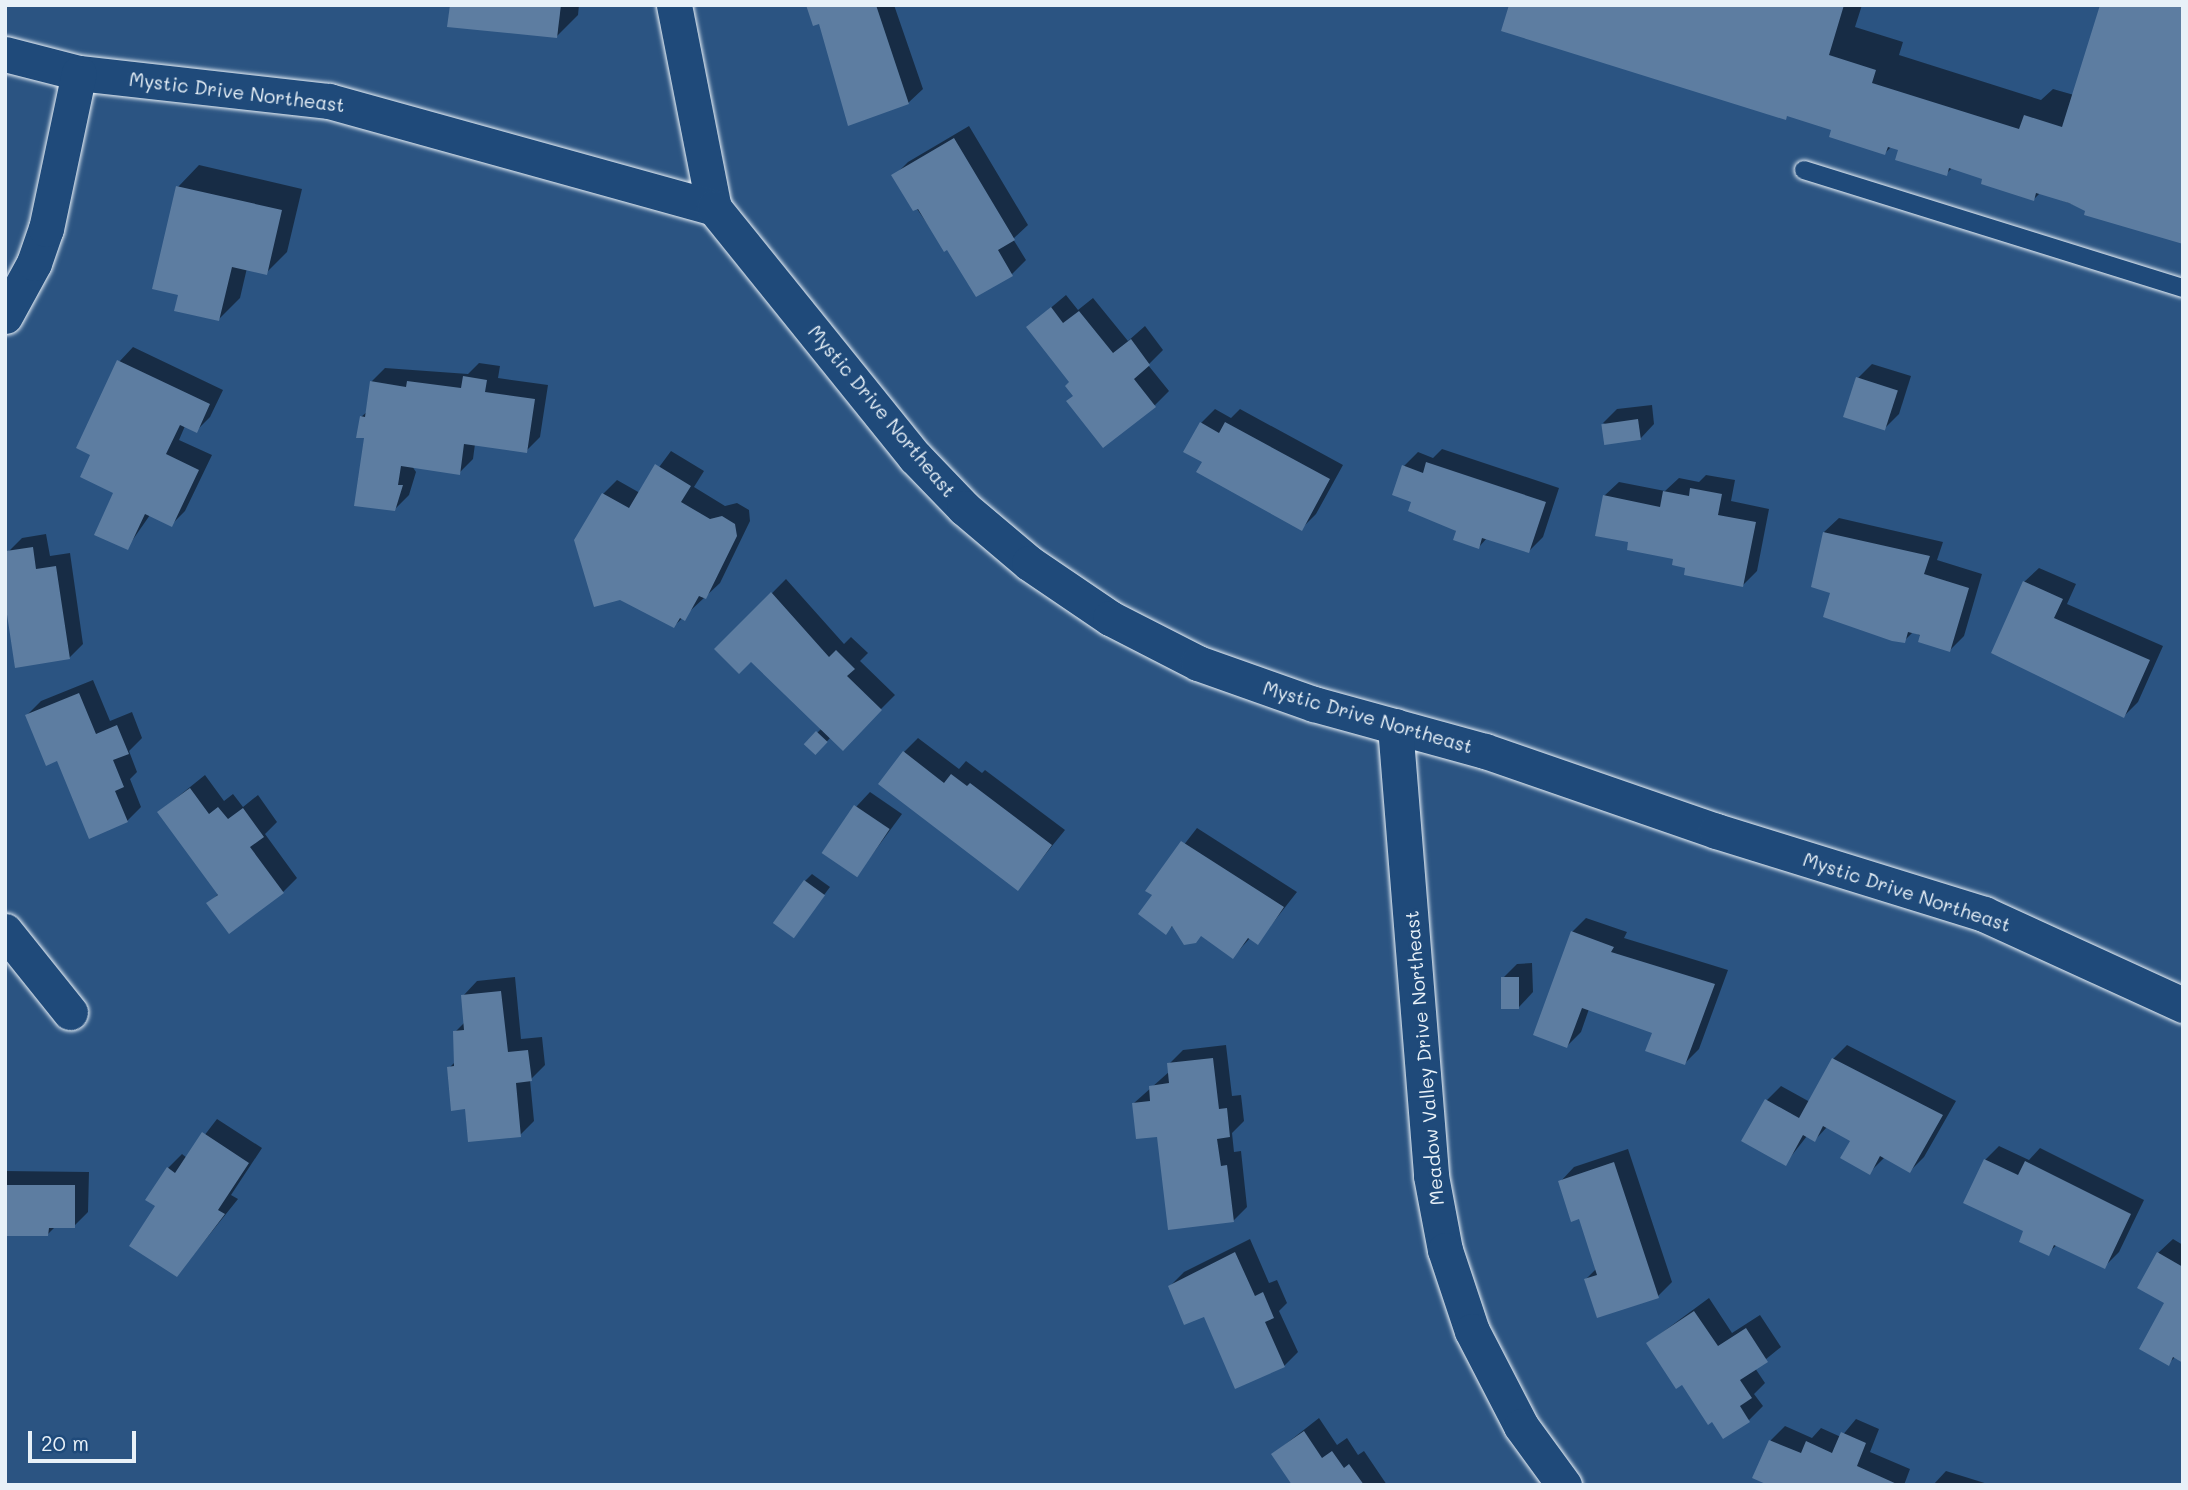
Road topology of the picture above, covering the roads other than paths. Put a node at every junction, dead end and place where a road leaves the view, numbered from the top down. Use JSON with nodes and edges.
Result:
{"nodes":[{"id":1,"x":674,"y":5,"type":"edge"},
{"id":2,"x":5,"y":54,"type":"edge"},
{"id":3,"x":79,"y":73,"type":"junction"},
{"id":4,"x":1804,"y":170,"type":"dead end"},
{"id":5,"x":714,"y":208,"type":"junction"},
{"id":6,"x":2183,"y":288,"type":"edge"},
{"id":7,"x":5,"y":316,"type":"edge"},
{"id":8,"x":1395,"y":726,"type":"junction"},
{"id":9,"x":5,"y":931,"type":"edge"},
{"id":10,"x":2183,"y":1004,"type":"edge"},
{"id":11,"x":70,"y":1012,"type":"dead end"},
{"id":12,"x":1564,"y":1485,"type":"edge"}],
"edges":[{"from":1,"to":5,"type":"street"},
{"from":2,"to":3,"type":"street","name":"Mystic Drive Northeast"},
{"from":3,"to":5,"type":"street","name":"Mystic Drive Northeast"},
{"from":3,"to":7,"type":"street"},
{"from":4,"to":6,"type":"lane"},
{"from":5,"to":8,"type":"street","name":"Mystic Drive Northeast"},
{"from":8,"to":10,"type":"street","name":"Mystic Drive Northeast"},
{"from":8,"to":12,"type":"street","name":"Meadow Valley Drive Northeast"},
{"from":9,"to":11,"type":"street"}]}
